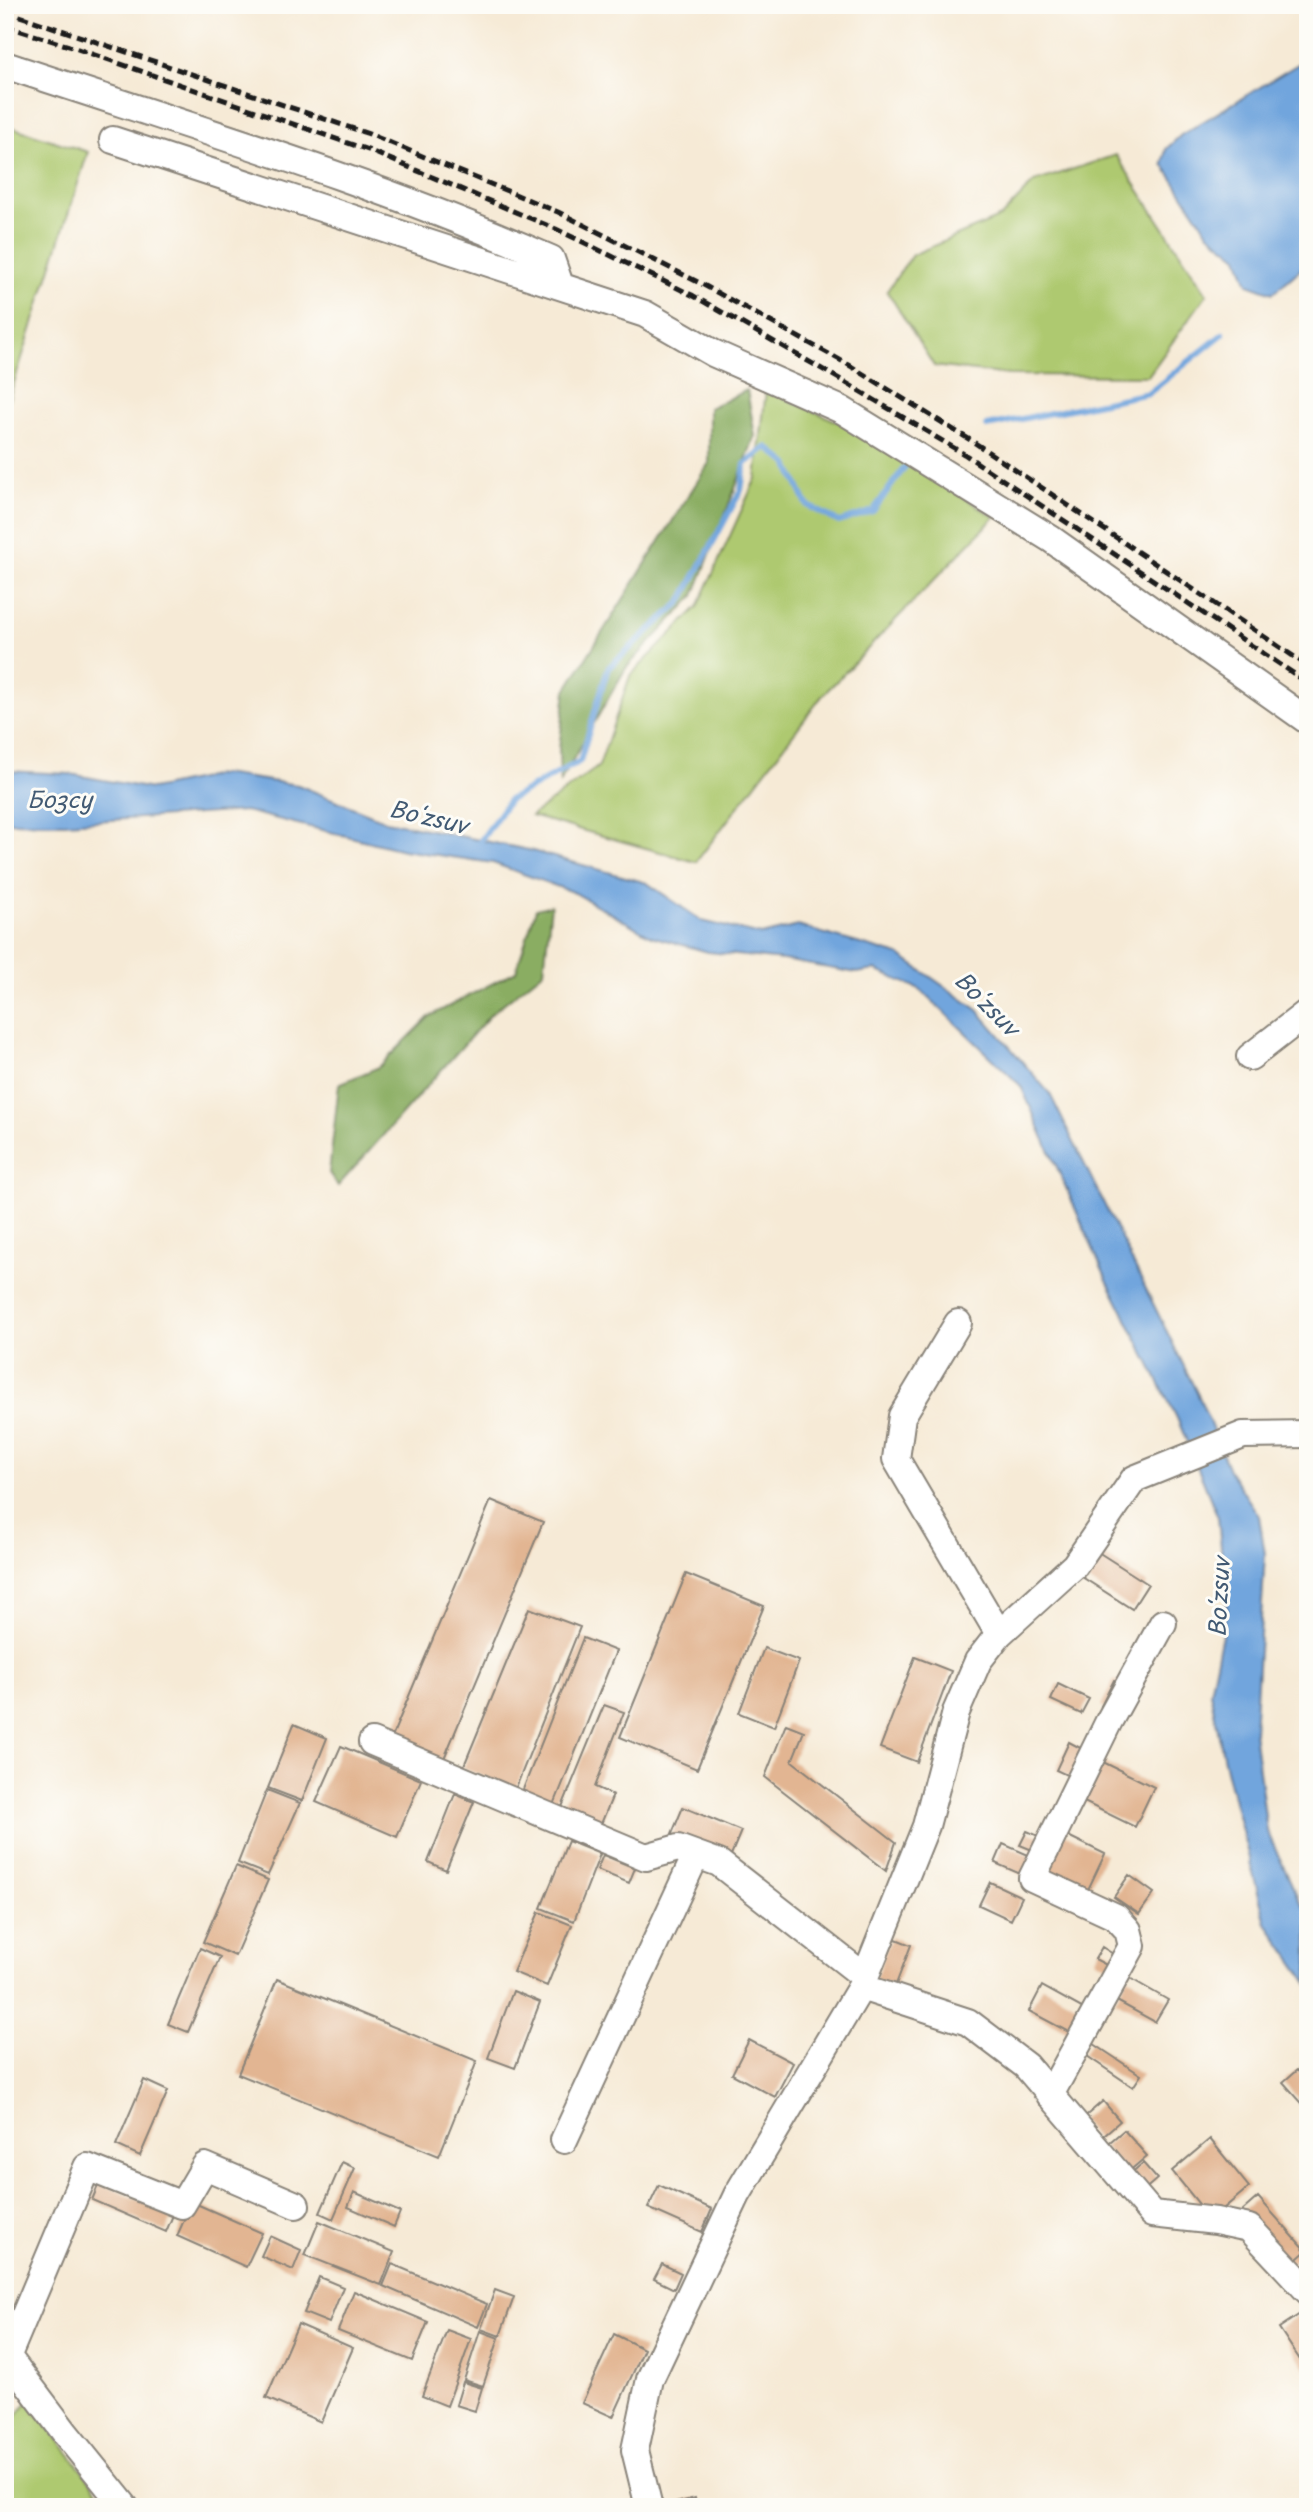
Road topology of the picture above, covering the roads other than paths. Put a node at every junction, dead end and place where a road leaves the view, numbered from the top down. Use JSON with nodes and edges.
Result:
{"nodes":[{"id":1,"x":5,"y":65,"type":"edge"},
{"id":2,"x":113,"y":141,"type":"dead end"},
{"id":3,"x":560,"y":285,"type":"junction"},
{"id":4,"x":1308,"y":721,"type":"edge"},
{"id":5,"x":1308,"y":1012,"type":"edge"},
{"id":6,"x":1250,"y":1057,"type":"dead end"},
{"id":7,"x":958,"y":1323,"type":"dead end"},
{"id":8,"x":1308,"y":1434,"type":"edge"},
{"id":9,"x":1163,"y":1623,"type":"dead end"},
{"id":10,"x":999,"y":1634,"type":"junction"},
{"id":11,"x":372,"y":1742,"type":"dead end"},
{"id":12,"x":696,"y":1855,"type":"junction"},
{"id":13,"x":863,"y":1982,"type":"junction"},
{"id":14,"x":1051,"y":2095,"type":"junction"},
{"id":15,"x":564,"y":2140,"type":"dead end"},
{"id":16,"x":296,"y":2205,"type":"dead end"},
{"id":17,"x":1308,"y":2291,"type":"edge"},
{"id":18,"x":7,"y":2354,"type":"edge"},
{"id":19,"x":125,"y":2507,"type":"edge"},
{"id":20,"x":649,"y":2507,"type":"edge"}],
"edges":[{"from":1,"to":3,"type":"street"},
{"from":2,"to":3,"type":"street"},
{"from":3,"to":4,"type":"street"},
{"from":5,"to":6,"type":"street"},
{"from":7,"to":10,"type":"street"},
{"from":8,"to":10,"type":"street"},
{"from":9,"to":14,"type":"street"},
{"from":10,"to":13,"type":"street"},
{"from":11,"to":12,"type":"street"},
{"from":12,"to":13,"type":"street"},
{"from":12,"to":15,"type":"street"},
{"from":13,"to":14,"type":"street"},
{"from":13,"to":20,"type":"street"},
{"from":14,"to":17,"type":"street"},
{"from":16,"to":18,"type":"street"},
{"from":18,"to":19,"type":"street"}]}
